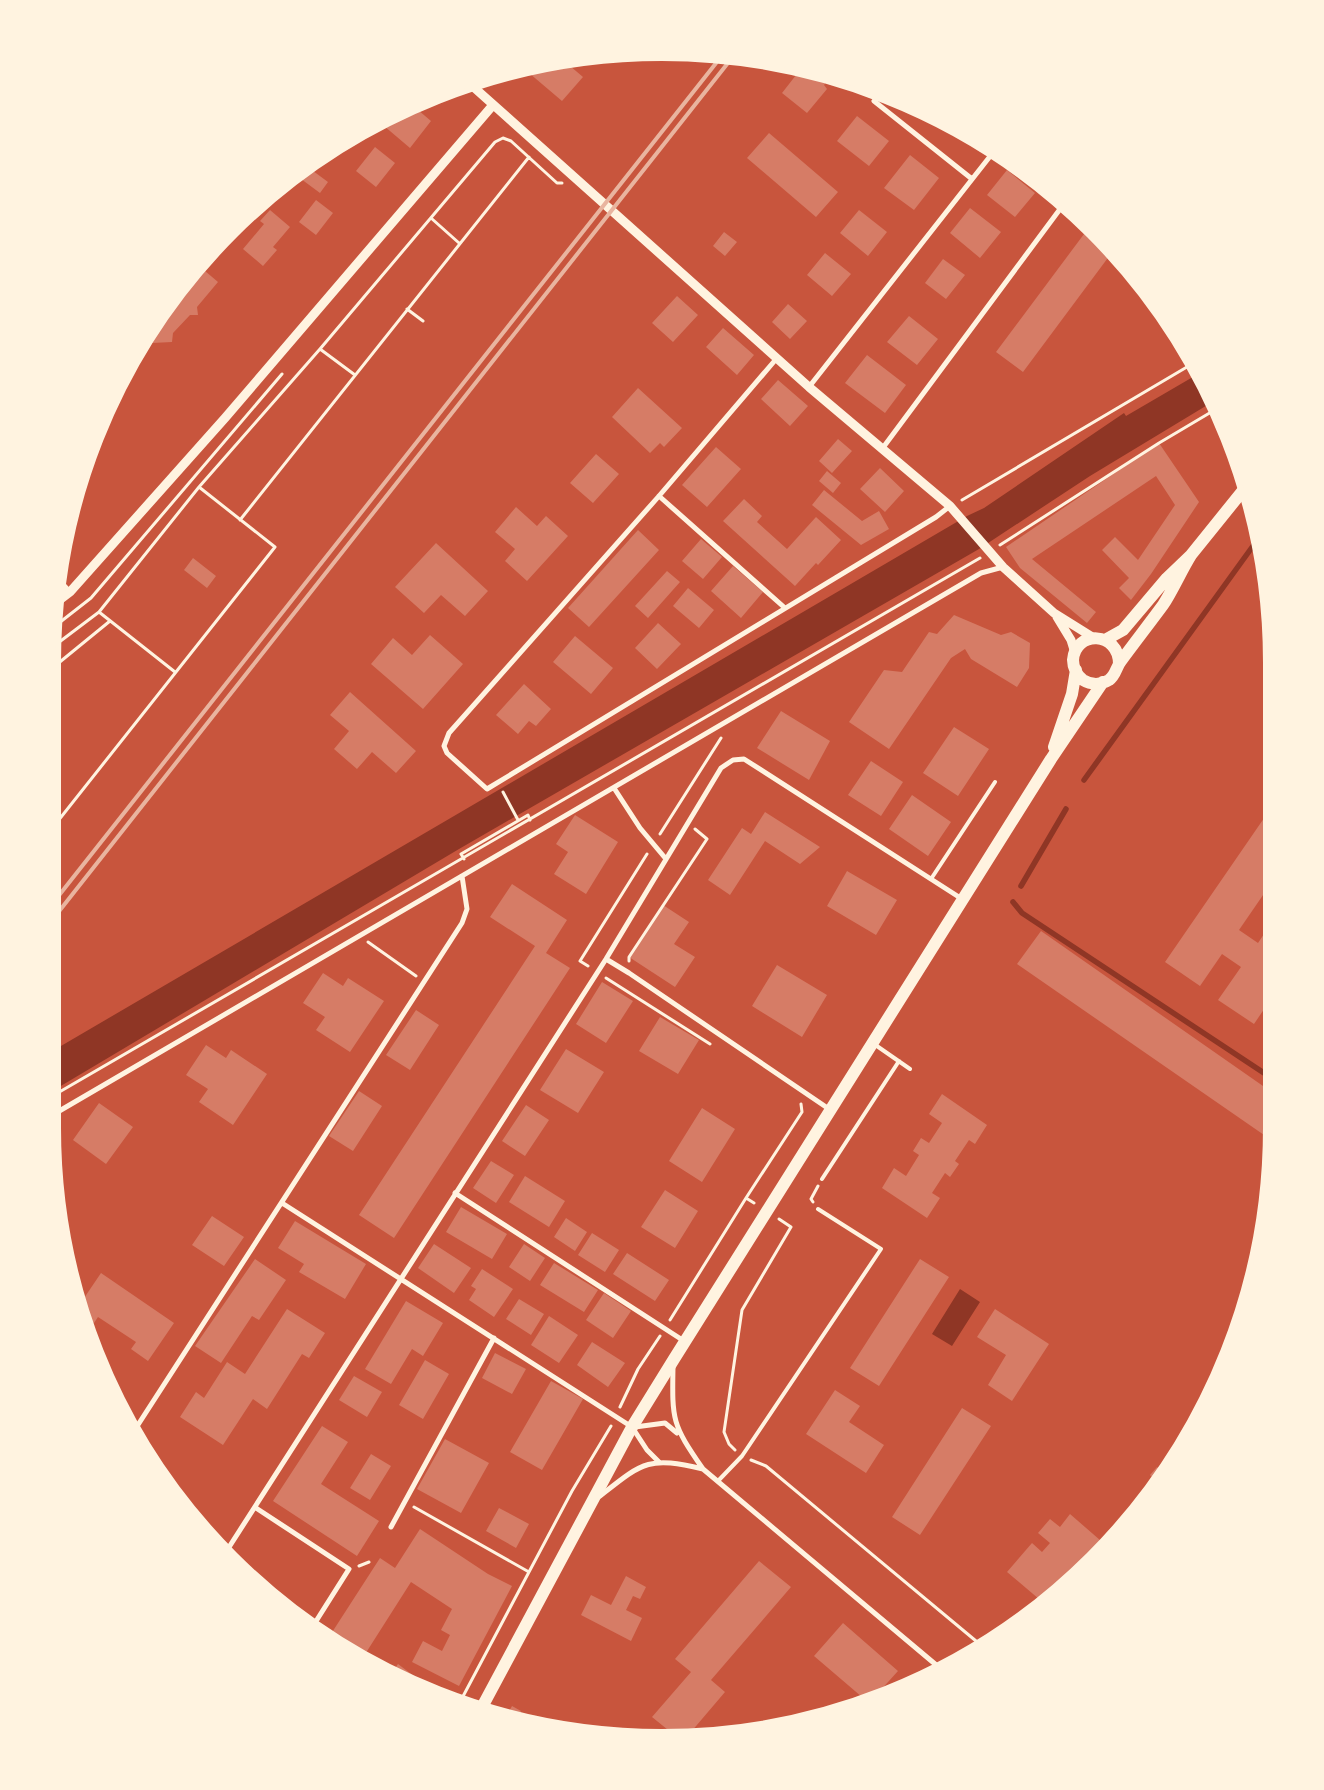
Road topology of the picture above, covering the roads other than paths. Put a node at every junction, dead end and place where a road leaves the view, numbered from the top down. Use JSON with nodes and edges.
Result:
{"nodes":[{"id":1,"x":474,"y":88,"type":"edge"},
{"id":2,"x":874,"y":101,"type":"dead end"},
{"id":3,"x":493,"y":105,"type":"junction"},
{"id":4,"x":991,"y":155,"type":"edge"},
{"id":5,"x":972,"y":180,"type":"junction"},
{"id":6,"x":1061,"y":208,"type":"edge"},
{"id":7,"x":777,"y":358,"type":"junction"},
{"id":8,"x":809,"y":387,"type":"junction"},
{"id":9,"x":882,"y":449,"type":"junction"},
{"id":10,"x":1242,"y":492,"type":"edge"},
{"id":11,"x":659,"y":496,"type":"junction"},
{"id":12,"x":950,"y":506,"type":"junction"},
{"id":13,"x":1191,"y":555,"type":"junction"},
{"id":14,"x":1003,"y":567,"type":"junction"},
{"id":15,"x":63,"y":584,"type":"edge"},
{"id":16,"x":70,"y":592,"type":"junction"},
{"id":17,"x":61,"y":599,"type":"edge"},
{"id":18,"x":785,"y":608,"type":"junction"},
{"id":19,"x":1054,"y":613,"type":"junction"},
{"id":20,"x":1100,"y":639,"type":"junction"},
{"id":21,"x":1075,"y":653,"type":"junction"},
{"id":22,"x":1119,"y":664,"type":"junction"},
{"id":23,"x":1076,"y":670,"type":"junction"},
{"id":24,"x":1103,"y":682,"type":"junction"},
{"id":25,"x":1051,"y":759,"type":"junction"},
{"id":26,"x":995,"y":782,"type":"dead end"},
{"id":27,"x":614,"y":788,"type":"junction"},
{"id":28,"x":666,"y":859,"type":"junction"},
{"id":29,"x":462,"y":876,"type":"junction"},
{"id":30,"x":931,"y":879,"type":"junction"},
{"id":31,"x":962,"y":900,"type":"junction"},
{"id":32,"x":606,"y":959,"type":"junction"},
{"id":33,"x":872,"y":1043,"type":"junction"},
{"id":34,"x":899,"y":1061,"type":"junction"},
{"id":35,"x":910,"y":1069,"type":"dead end"},
{"id":36,"x":830,"y":1110,"type":"junction"},
{"id":37,"x":58,"y":1112,"type":"edge"},
{"id":38,"x":822,"y":1179,"type":"road end"},
{"id":39,"x":455,"y":1193,"type":"junction"},
{"id":40,"x":282,"y":1202,"type":"junction"},
{"id":41,"x":818,"y":1209,"type":"road end"},
{"id":42,"x":400,"y":1277,"type":"junction"},
{"id":43,"x":494,"y":1338,"type":"junction"},
{"id":44,"x":684,"y":1341,"type":"junction"},
{"id":45,"x":674,"y":1358,"type":"junction"},
{"id":46,"x":137,"y":1427,"type":"edge"},
{"id":47,"x":632,"y":1427,"type":"junction"},
{"id":48,"x":679,"y":1435,"type":"junction"},
{"id":49,"x":659,"y":1462,"type":"junction"},
{"id":50,"x":703,"y":1469,"type":"junction"},
{"id":51,"x":718,"y":1481,"type":"junction"},
{"id":52,"x":591,"y":1503,"type":"junction"},
{"id":53,"x":256,"y":1508,"type":"junction"},
{"id":54,"x":391,"y":1527,"type":"dead end"},
{"id":55,"x":229,"y":1548,"type":"edge"},
{"id":56,"x":315,"y":1623,"type":"edge"},
{"id":57,"x":937,"y":1666,"type":"edge"},
{"id":58,"x":483,"y":1705,"type":"edge"}],
"edges":[{"from":1,"to":3,"type":"street"},
{"from":2,"to":5,"type":"street"},
{"from":3,"to":7,"type":"street"},
{"from":3,"to":16,"type":"street"},
{"from":4,"to":5,"type":"street"},
{"from":5,"to":8,"type":"street"},
{"from":6,"to":9,"type":"street"},
{"from":7,"to":8,"type":"street"},
{"from":7,"to":11,"type":"street"},
{"from":8,"to":9,"type":"street"},
{"from":9,"to":12,"type":"street"},
{"from":10,"to":13,"type":"main road"},
{"from":11,"to":18,"type":"street"},
{"from":11,"to":18,"type":"street"},
{"from":12,"to":14,"type":"street"},
{"from":12,"to":18,"type":"street"},
{"from":13,"to":20,"type":"main road"},
{"from":13,"to":22,"type":"main road"},
{"from":14,"to":19,"type":"street"},
{"from":14,"to":27,"type":"street"},
{"from":15,"to":16,"type":"street"},
{"from":16,"to":17,"type":"street"},
{"from":19,"to":20,"type":"street"},
{"from":19,"to":21,"type":"street"},
{"from":20,"to":21,"type":"main road"},
{"from":20,"to":22,"type":"main road"},
{"from":21,"to":23,"type":"main road"},
{"from":22,"to":24,"type":"main road"},
{"from":23,"to":24,"type":"main road"},
{"from":23,"to":25,"type":"main road"},
{"from":24,"to":25,"type":"main road"},
{"from":25,"to":31,"type":"main road"},
{"from":26,"to":30,"type":"lane"},
{"from":27,"to":28,"type":"street"},
{"from":27,"to":29,"type":"street"},
{"from":28,"to":30,"type":"street"},
{"from":28,"to":32,"type":"street"},
{"from":29,"to":37,"type":"street"},
{"from":29,"to":40,"type":"street"},
{"from":30,"to":31,"type":"street"},
{"from":31,"to":33,"type":"main road"},
{"from":32,"to":36,"type":"street"},
{"from":32,"to":39,"type":"street"},
{"from":33,"to":34,"type":"lane"},
{"from":33,"to":36,"type":"main road"},
{"from":34,"to":35,"type":"lane"},
{"from":34,"to":38,"type":"lane"},
{"from":36,"to":44,"type":"main road"},
{"from":39,"to":42,"type":"street"},
{"from":39,"to":44,"type":"street"},
{"from":40,"to":42,"type":"street"},
{"from":40,"to":46,"type":"street"},
{"from":41,"to":51,"type":"lane"},
{"from":42,"to":43,"type":"street"},
{"from":42,"to":53,"type":"street"},
{"from":43,"to":47,"type":"street"},
{"from":43,"to":54,"type":"street"},
{"from":44,"to":45,"type":"main road"},
{"from":45,"to":47,"type":"main road"},
{"from":45,"to":48,"type":"street"},
{"from":47,"to":48,"type":"street"},
{"from":47,"to":49,"type":"street"},
{"from":47,"to":52,"type":"main road"},
{"from":48,"to":50,"type":"street"},
{"from":49,"to":50,"type":"street"},
{"from":49,"to":52,"type":"street"},
{"from":50,"to":51,"type":"street"},
{"from":51,"to":57,"type":"street"},
{"from":52,"to":58,"type":"main road"},
{"from":53,"to":55,"type":"street"},
{"from":53,"to":56,"type":"street"}]}
